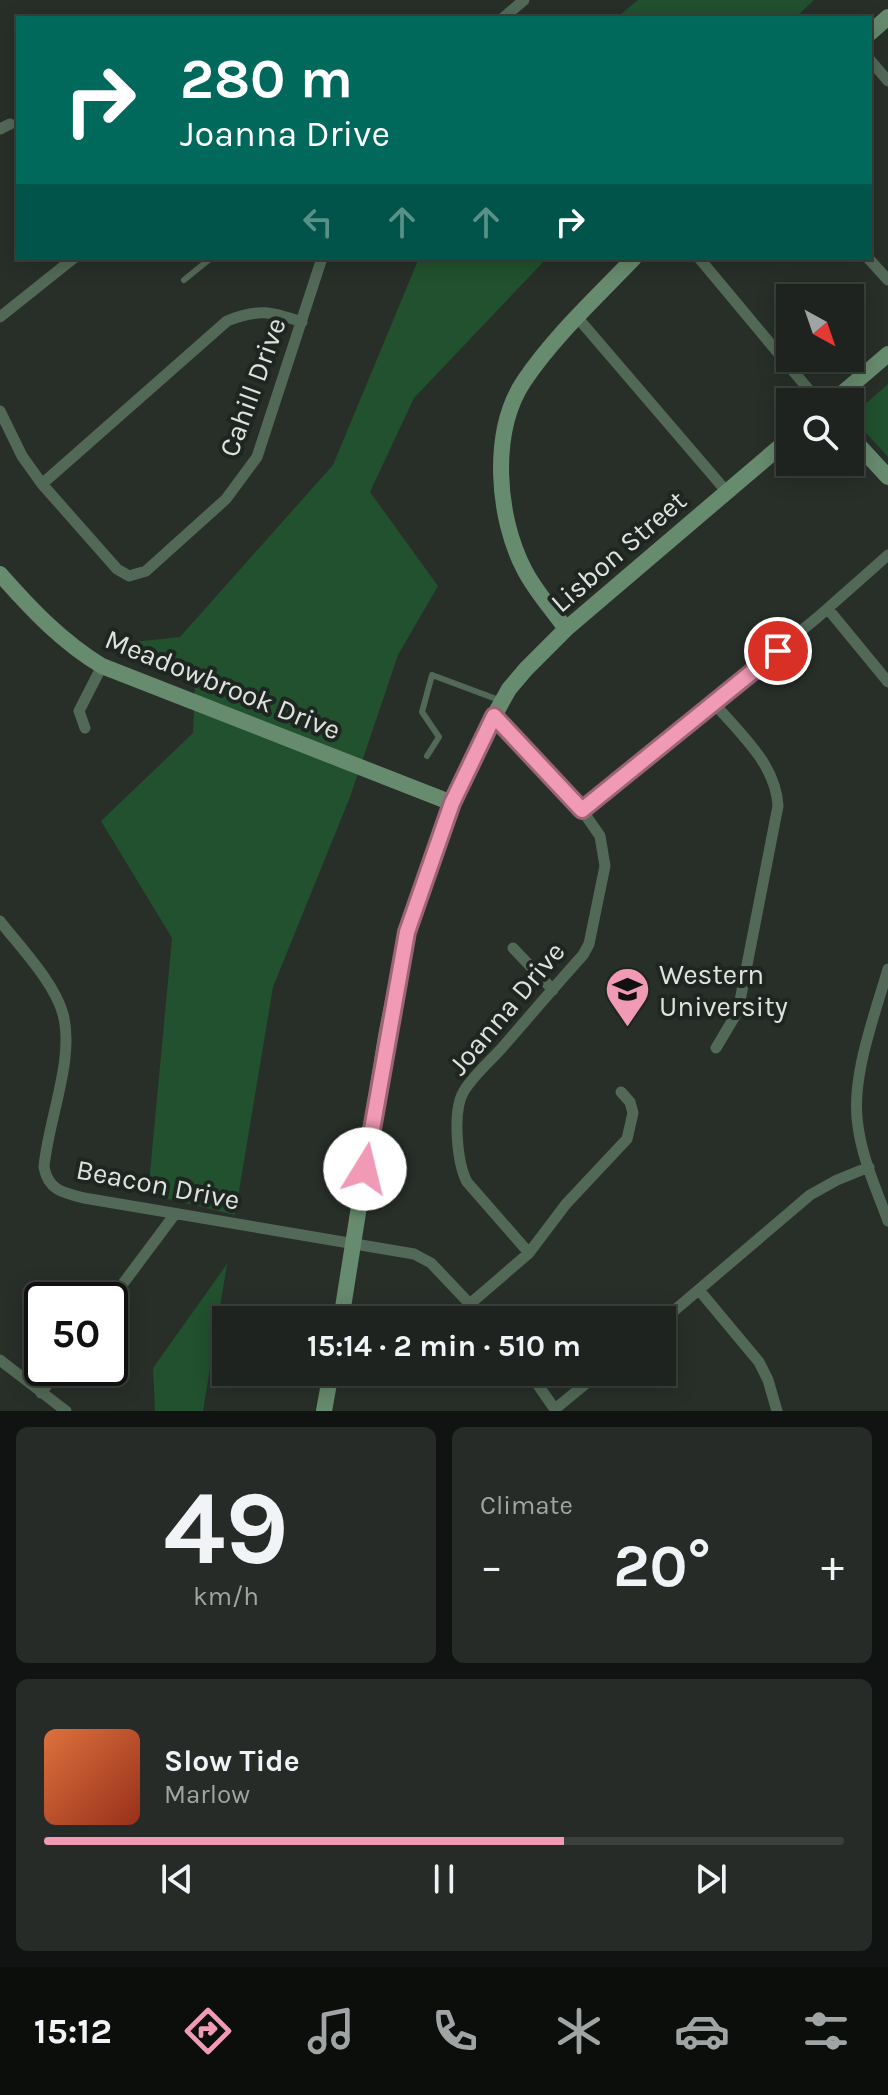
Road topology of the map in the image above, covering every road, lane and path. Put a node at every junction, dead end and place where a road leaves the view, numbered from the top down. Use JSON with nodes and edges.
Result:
{"nodes":[{"id":1,"x":524,"y":0,"type":"edge"},
{"id":2,"x":505,"y":16,"type":"edge"},
{"id":3,"x":888,"y":17,"type":"edge"},
{"id":4,"x":872,"y":31,"type":"edge"},
{"id":5,"x":872,"y":62,"type":"edge"},
{"id":6,"x":888,"y":81,"type":"edge"},
{"id":7,"x":71,"y":260,"type":"edge"},
{"id":8,"x":209,"y":260,"type":"edge"},
{"id":9,"x":321,"y":260,"type":"edge"},
{"id":10,"x":632,"y":260,"type":"edge"},
{"id":11,"x":701,"y":260,"type":"edge"},
{"id":12,"x":870,"y":260,"type":"edge"},
{"id":13,"x":184,"y":280,"type":"dead end"},
{"id":14,"x":888,"y":280,"type":"edge"},
{"id":15,"x":0,"y":317,"type":"edge"},
{"id":16,"x":577,"y":317,"type":"junction"},
{"id":17,"x":302,"y":322,"type":"junction"},
{"id":18,"x":888,"y":354,"type":"edge"},
{"id":19,"x":807,"y":388,"type":"edge"},
{"id":20,"x":848,"y":388,"type":"edge"},
{"id":21,"x":0,"y":411,"type":"edge"},
{"id":22,"x":776,"y":450,"type":"edge"},
{"id":23,"x":864,"y":451,"type":"edge"},
{"id":24,"x":888,"y":477,"type":"edge"},
{"id":25,"x":42,"y":484,"type":"junction"},
{"id":26,"x":727,"y":492,"type":"junction"},
{"id":27,"x":888,"y":555,"type":"edge"},
{"id":28,"x":0,"y":576,"type":"edge"},
{"id":29,"x":828,"y":609,"type":"junction"},
{"id":30,"x":566,"y":629,"type":"junction"},
{"id":31,"x":102,"y":666,"type":"junction"},
{"id":32,"x":888,"y":682,"type":"edge"},
{"id":33,"x":714,"y":703,"type":"junction"},
{"id":34,"x":498,"y":708,"type":"junction"},
{"id":35,"x":85,"y":728,"type":"dead end"},
{"id":36,"x":427,"y":756,"type":"dead end"},
{"id":37,"x":452,"y":803,"type":"junction"},
{"id":38,"x":582,"y":810,"type":"junction"},
{"id":39,"x":0,"y":921,"type":"edge"},
{"id":40,"x":513,"y":948,"type":"dead end"},
{"id":41,"x":888,"y":969,"type":"edge"},
{"id":42,"x":553,"y":990,"type":"junction"},
{"id":43,"x":716,"y":1048,"type":"dead end"},
{"id":44,"x":621,"y":1092,"type":"dead end"},
{"id":45,"x":869,"y":1167,"type":"junction"},
{"id":46,"x":175,"y":1214,"type":"junction"},
{"id":47,"x":888,"y":1221,"type":"edge"},
{"id":48,"x":352,"y":1242,"type":"junction"},
{"id":49,"x":529,"y":1253,"type":"junction"},
{"id":50,"x":124,"y":1282,"type":"edge"},
{"id":51,"x":699,"y":1290,"type":"junction"},
{"id":52,"x":471,"y":1303,"type":"junction"},
{"id":53,"x":343,"y":1306,"type":"edge"},
{"id":54,"x":473,"y":1306,"type":"edge"},
{"id":55,"x":676,"y":1309,"type":"edge"},
{"id":56,"x":0,"y":1360,"type":"edge"},
{"id":57,"x":46,"y":1386,"type":"edge"},
{"id":58,"x":330,"y":1386,"type":"edge"},
{"id":59,"x":539,"y":1386,"type":"edge"},
{"id":60,"x":584,"y":1386,"type":"edge"},
{"id":61,"x":41,"y":1393,"type":"junction"},
{"id":62,"x":328,"y":1410,"type":"edge"},
{"id":63,"x":556,"y":1410,"type":"edge"},
{"id":64,"x":66,"y":1411,"type":"edge"},
{"id":65,"x":777,"y":1411,"type":"edge"}],
"edges":[{"from":1,"to":2,"type":"street"},
{"from":3,"to":4,"type":"main road"},
{"from":5,"to":6,"type":"street"},
{"from":7,"to":15,"type":"street"},
{"from":8,"to":13,"type":"lane"},
{"from":9,"to":17,"type":"street","name":"Cahill Drive"},
{"from":10,"to":16,"type":"main road"},
{"from":11,"to":19,"type":"street"},
{"from":12,"to":14,"type":"street"},
{"from":16,"to":26,"type":"street"},
{"from":16,"to":30,"type":"main road"},
{"from":17,"to":25,"type":"street"},
{"from":17,"to":25,"type":"street","name":"Cahill Drive"},
{"from":18,"to":20,"type":"main road"},
{"from":21,"to":25,"type":"street"},
{"from":22,"to":26,"type":"main road","name":"Lisbon Street"},
{"from":23,"to":24,"type":"main road"},
{"from":26,"to":30,"type":"main road","name":"Lisbon Street"},
{"from":27,"to":29,"type":"street"},
{"from":28,"to":31,"type":"main road","name":"Meadowbrook Drive"},
{"from":29,"to":32,"type":"street"},
{"from":29,"to":33,"type":"street"},
{"from":30,"to":34,"type":"main road","name":"Lisbon Street"},
{"from":31,"to":35,"type":"street"},
{"from":31,"to":37,"type":"main road","name":"Meadowbrook Drive"},
{"from":33,"to":38,"type":"street"},
{"from":33,"to":43,"type":"street"},
{"from":34,"to":36,"type":"lane"},
{"from":34,"to":37,"type":"main road","name":"Lisbon Street"},
{"from":34,"to":38,"type":"street","name":"Joanna Drive"},
{"from":37,"to":48,"type":"main road","name":"Lisbon Street"},
{"from":38,"to":42,"type":"street","name":"Joanna Drive"},
{"from":39,"to":46,"type":"street","name":"Beacon Drive"},
{"from":40,"to":42,"type":"street"},
{"from":41,"to":45,"type":"street"},
{"from":42,"to":49,"type":"street","name":"Joanna Drive"},
{"from":44,"to":49,"type":"street"},
{"from":45,"to":47,"type":"street"},
{"from":45,"to":51,"type":"street"},
{"from":46,"to":48,"type":"street","name":"Beacon Drive"},
{"from":46,"to":50,"type":"street"},
{"from":48,"to":52,"type":"street","name":"Beacon Drive"},
{"from":48,"to":53,"type":"main road","name":"Lisbon Street"},
{"from":49,"to":52,"type":"street"},
{"from":51,"to":55,"type":"street"},
{"from":51,"to":65,"type":"street"},
{"from":52,"to":54,"type":"street","name":"Beacon Drive"},
{"from":56,"to":61,"type":"street"},
{"from":57,"to":61,"type":"street"},
{"from":58,"to":62,"type":"main road"},
{"from":59,"to":63,"type":"street"},
{"from":60,"to":63,"type":"street"},
{"from":61,"to":64,"type":"street"}]}
